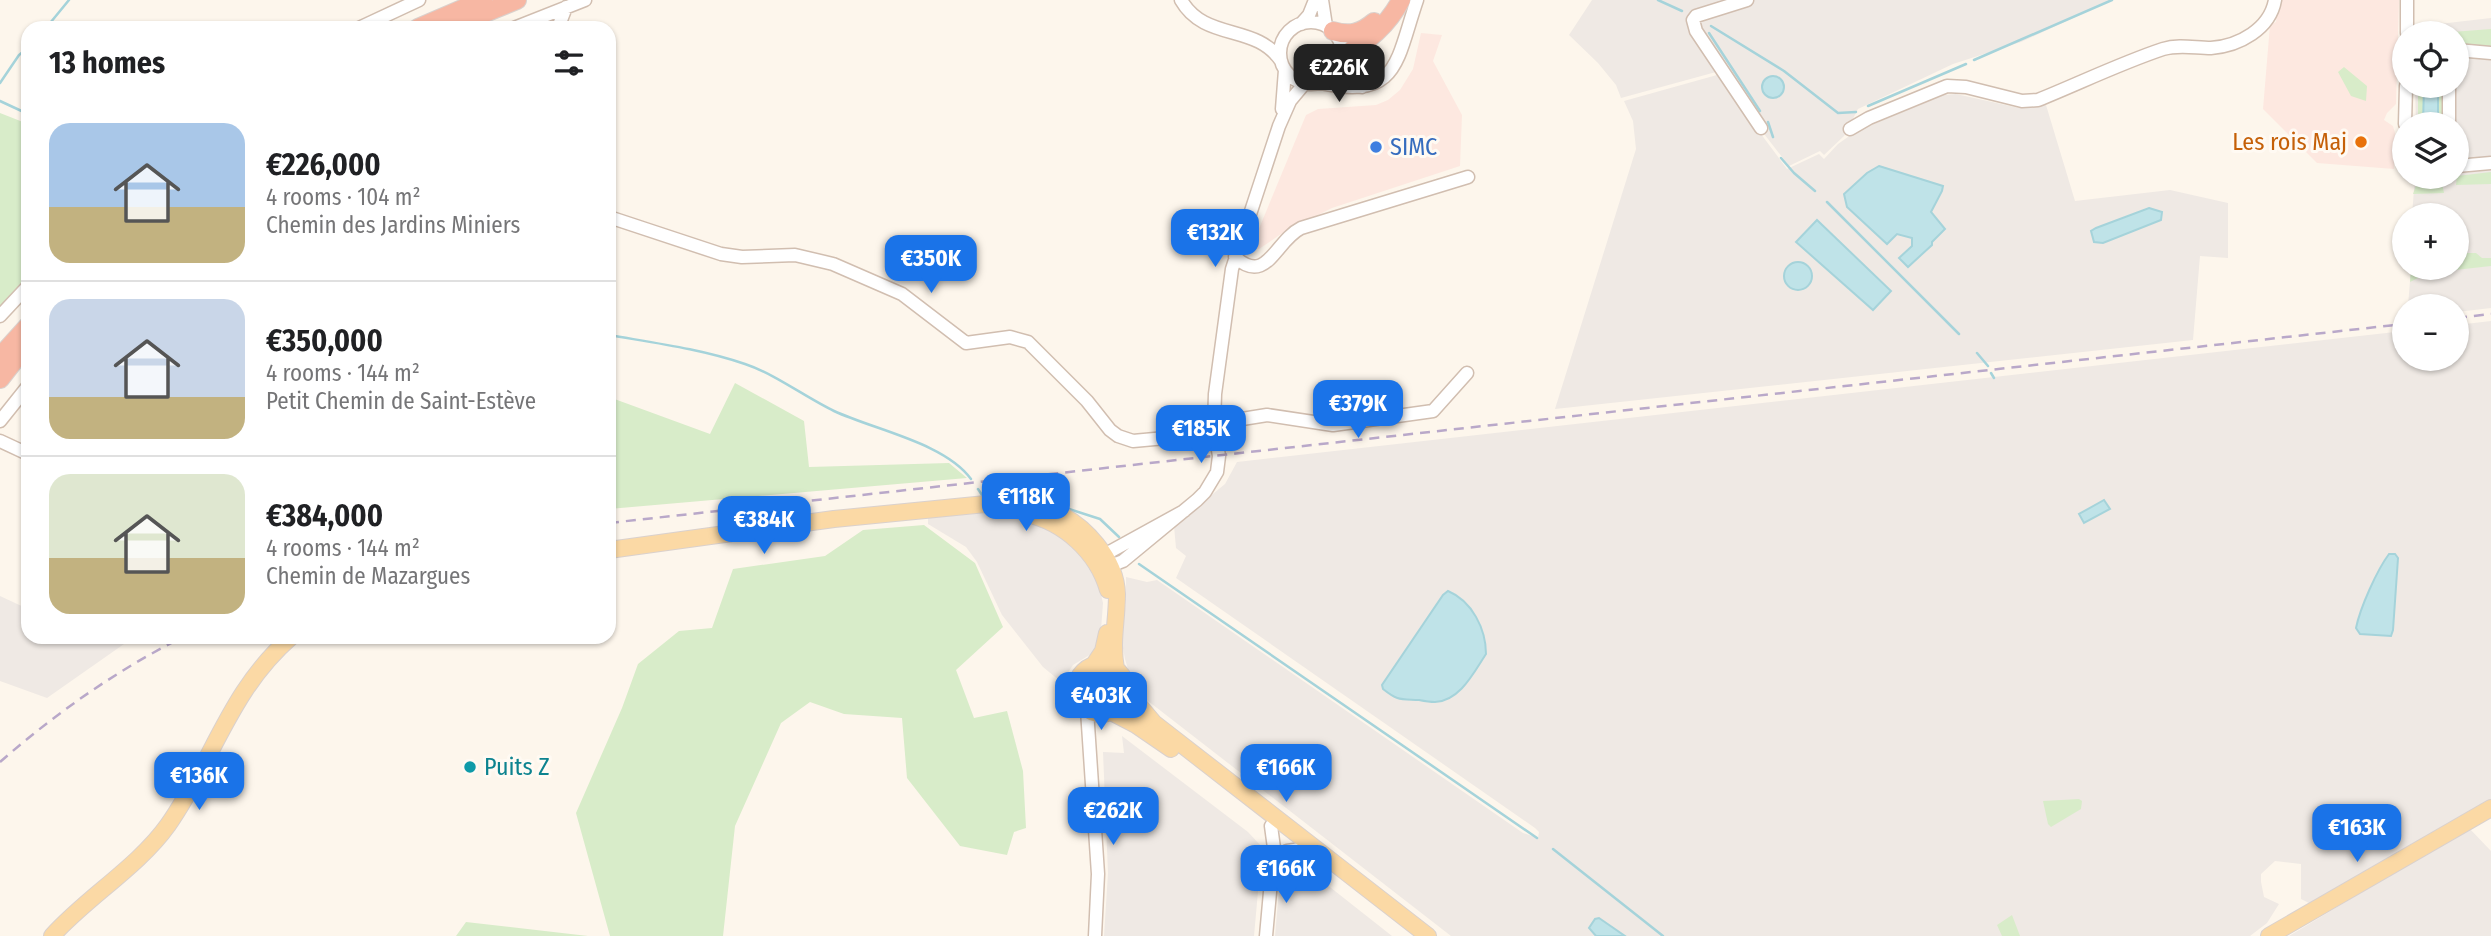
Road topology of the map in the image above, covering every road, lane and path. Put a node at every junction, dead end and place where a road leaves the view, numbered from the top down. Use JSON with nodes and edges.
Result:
{"nodes":[{"id":1,"x":419,"y":0,"type":"edge"},
{"id":2,"x":483,"y":0,"type":"edge"},
{"id":3,"x":517,"y":0,"type":"edge"},
{"id":4,"x":585,"y":0,"type":"edge"},
{"id":5,"x":1181,"y":0,"type":"edge"},
{"id":6,"x":1315,"y":0,"type":"edge"},
{"id":7,"x":1322,"y":0,"type":"edge"},
{"id":8,"x":1391,"y":0,"type":"edge"},
{"id":9,"x":1401,"y":0,"type":"edge"},
{"id":10,"x":1417,"y":0,"type":"edge"},
{"id":11,"x":1747,"y":0,"type":"edge"},
{"id":12,"x":2275,"y":0,"type":"edge"},
{"id":13,"x":2407,"y":0,"type":"edge"},
{"id":14,"x":566,"y":7,"type":"junction"},
{"id":15,"x":374,"y":21,"type":"edge"},
{"id":16,"x":434,"y":21,"type":"edge"},
{"id":17,"x":465,"y":21,"type":"edge"},
{"id":18,"x":531,"y":21,"type":"edge"},
{"id":19,"x":561,"y":21,"type":"edge"},
{"id":20,"x":2407,"y":21,"type":"edge"},
{"id":21,"x":1297,"y":26,"type":"junction"},
{"id":22,"x":1329,"y":28,"type":"junction"},
{"id":23,"x":1253,"y":39,"type":"junction"},
{"id":24,"x":2469,"y":51,"type":"edge"},
{"id":25,"x":2491,"y":53,"type":"edge"},
{"id":26,"x":1342,"y":59,"type":"junction"},
{"id":27,"x":1284,"y":66,"type":"junction"},
{"id":28,"x":1305,"y":83,"type":"junction"},
{"id":29,"x":1321,"y":83,"type":"junction"},
{"id":30,"x":1362,"y":87,"type":"junction"},
{"id":31,"x":1279,"y":126,"type":"junction"},
{"id":32,"x":1761,"y":128,"type":"dead end"},
{"id":33,"x":1850,"y":129,"type":"dead end"},
{"id":34,"x":2491,"y":163,"type":"edge"},
{"id":35,"x":2469,"y":165,"type":"edge"},
{"id":36,"x":1468,"y":177,"type":"dead end"},
{"id":37,"x":616,"y":219,"type":"edge"},
{"id":38,"x":1235,"y":257,"type":"junction"},
{"id":39,"x":21,"y":294,"type":"edge"},
{"id":40,"x":0,"y":316,"type":"edge"},
{"id":41,"x":21,"y":334,"type":"edge"},
{"id":42,"x":21,"y":352,"type":"edge"},
{"id":43,"x":0,"y":357,"type":"edge"},
{"id":44,"x":1467,"y":373,"type":"dead end"},
{"id":45,"x":0,"y":379,"type":"edge"},
{"id":46,"x":21,"y":395,"type":"edge"},
{"id":47,"x":0,"y":421,"type":"edge"},
{"id":48,"x":1214,"y":423,"type":"junction"},
{"id":49,"x":0,"y":441,"type":"edge"},
{"id":50,"x":21,"y":451,"type":"edge"},
{"id":51,"x":914,"y":512,"type":"junction"},
{"id":52,"x":616,"y":549,"type":"edge"},
{"id":53,"x":616,"y":557,"type":"edge"},
{"id":54,"x":1103,"y":562,"type":"junction"},
{"id":55,"x":284,"y":644,"type":"edge"},
{"id":56,"x":1093,"y":666,"type":"junction"},
{"id":57,"x":1116,"y":670,"type":"junction"},
{"id":58,"x":1126,"y":690,"type":"junction"},
{"id":59,"x":1099,"y":712,"type":"junction"},
{"id":60,"x":2491,"y":808,"type":"edge"},
{"id":61,"x":1271,"y":826,"type":"junction"},
{"id":62,"x":1301,"y":849,"type":"junction"},
{"id":63,"x":1273,"y":870,"type":"junction"},
{"id":64,"x":52,"y":936,"type":"edge"},
{"id":65,"x":1095,"y":936,"type":"edge"},
{"id":66,"x":1266,"y":936,"type":"edge"},
{"id":67,"x":1413,"y":936,"type":"edge"},
{"id":68,"x":1428,"y":936,"type":"edge"},
{"id":69,"x":2269,"y":936,"type":"edge"}],
"edges":[{"from":1,"to":15,"type":"street"},
{"from":2,"to":16,"type":"highway"},
{"from":3,"to":17,"type":"highway"},
{"from":4,"to":14,"type":"street"},
{"from":5,"to":23,"type":"street"},
{"from":6,"to":21,"type":"street"},
{"from":7,"to":22,"type":"street"},
{"from":8,"to":22,"type":"highway"},
{"from":9,"to":26,"type":"highway"},
{"from":10,"to":30,"type":"street"},
{"from":11,"to":32,"type":"street"},
{"from":12,"to":33,"type":"street"},
{"from":13,"to":20,"type":"street"},
{"from":14,"to":18,"type":"street"},
{"from":14,"to":19,"type":"street"},
{"from":21,"to":22,"type":"street"},
{"from":21,"to":23,"type":"street"},
{"from":21,"to":27,"type":"street"},
{"from":22,"to":26,"type":"street"},
{"from":23,"to":27,"type":"street"},
{"from":24,"to":25,"type":"street"},
{"from":26,"to":29,"type":"street"},
{"from":26,"to":30,"type":"street"},
{"from":27,"to":28,"type":"street"},
{"from":27,"to":31,"type":"street"},
{"from":28,"to":29,"type":"street"},
{"from":28,"to":31,"type":"street"},
{"from":29,"to":30,"type":"street"},
{"from":31,"to":38,"type":"street"},
{"from":34,"to":35,"type":"street"},
{"from":36,"to":38,"type":"street"},
{"from":37,"to":48,"type":"street"},
{"from":38,"to":48,"type":"street"},
{"from":39,"to":40,"type":"street"},
{"from":41,"to":43,"type":"highway"},
{"from":42,"to":45,"type":"highway"},
{"from":44,"to":48,"type":"street"},
{"from":46,"to":47,"type":"street"},
{"from":48,"to":54,"type":"street"},
{"from":49,"to":50,"type":"street"},
{"from":51,"to":52,"type":"main road"},
{"from":51,"to":53,"type":"main road"},
{"from":51,"to":54,"type":"main road"},
{"from":54,"to":56,"type":"main road"},
{"from":54,"to":57,"type":"main road"},
{"from":55,"to":64,"type":"main road"},
{"from":56,"to":57,"type":"main road"},
{"from":56,"to":59,"type":"main road"},
{"from":57,"to":58,"type":"main road"},
{"from":58,"to":59,"type":"main road"},
{"from":58,"to":68,"type":"main road"},
{"from":59,"to":61,"type":"main road"},
{"from":59,"to":65,"type":"street"},
{"from":60,"to":69,"type":"main road"},
{"from":61,"to":62,"type":"main road"},
{"from":61,"to":63,"type":"street"},
{"from":62,"to":63,"type":"street"},
{"from":62,"to":67,"type":"main road"},
{"from":63,"to":66,"type":"street"}]}
